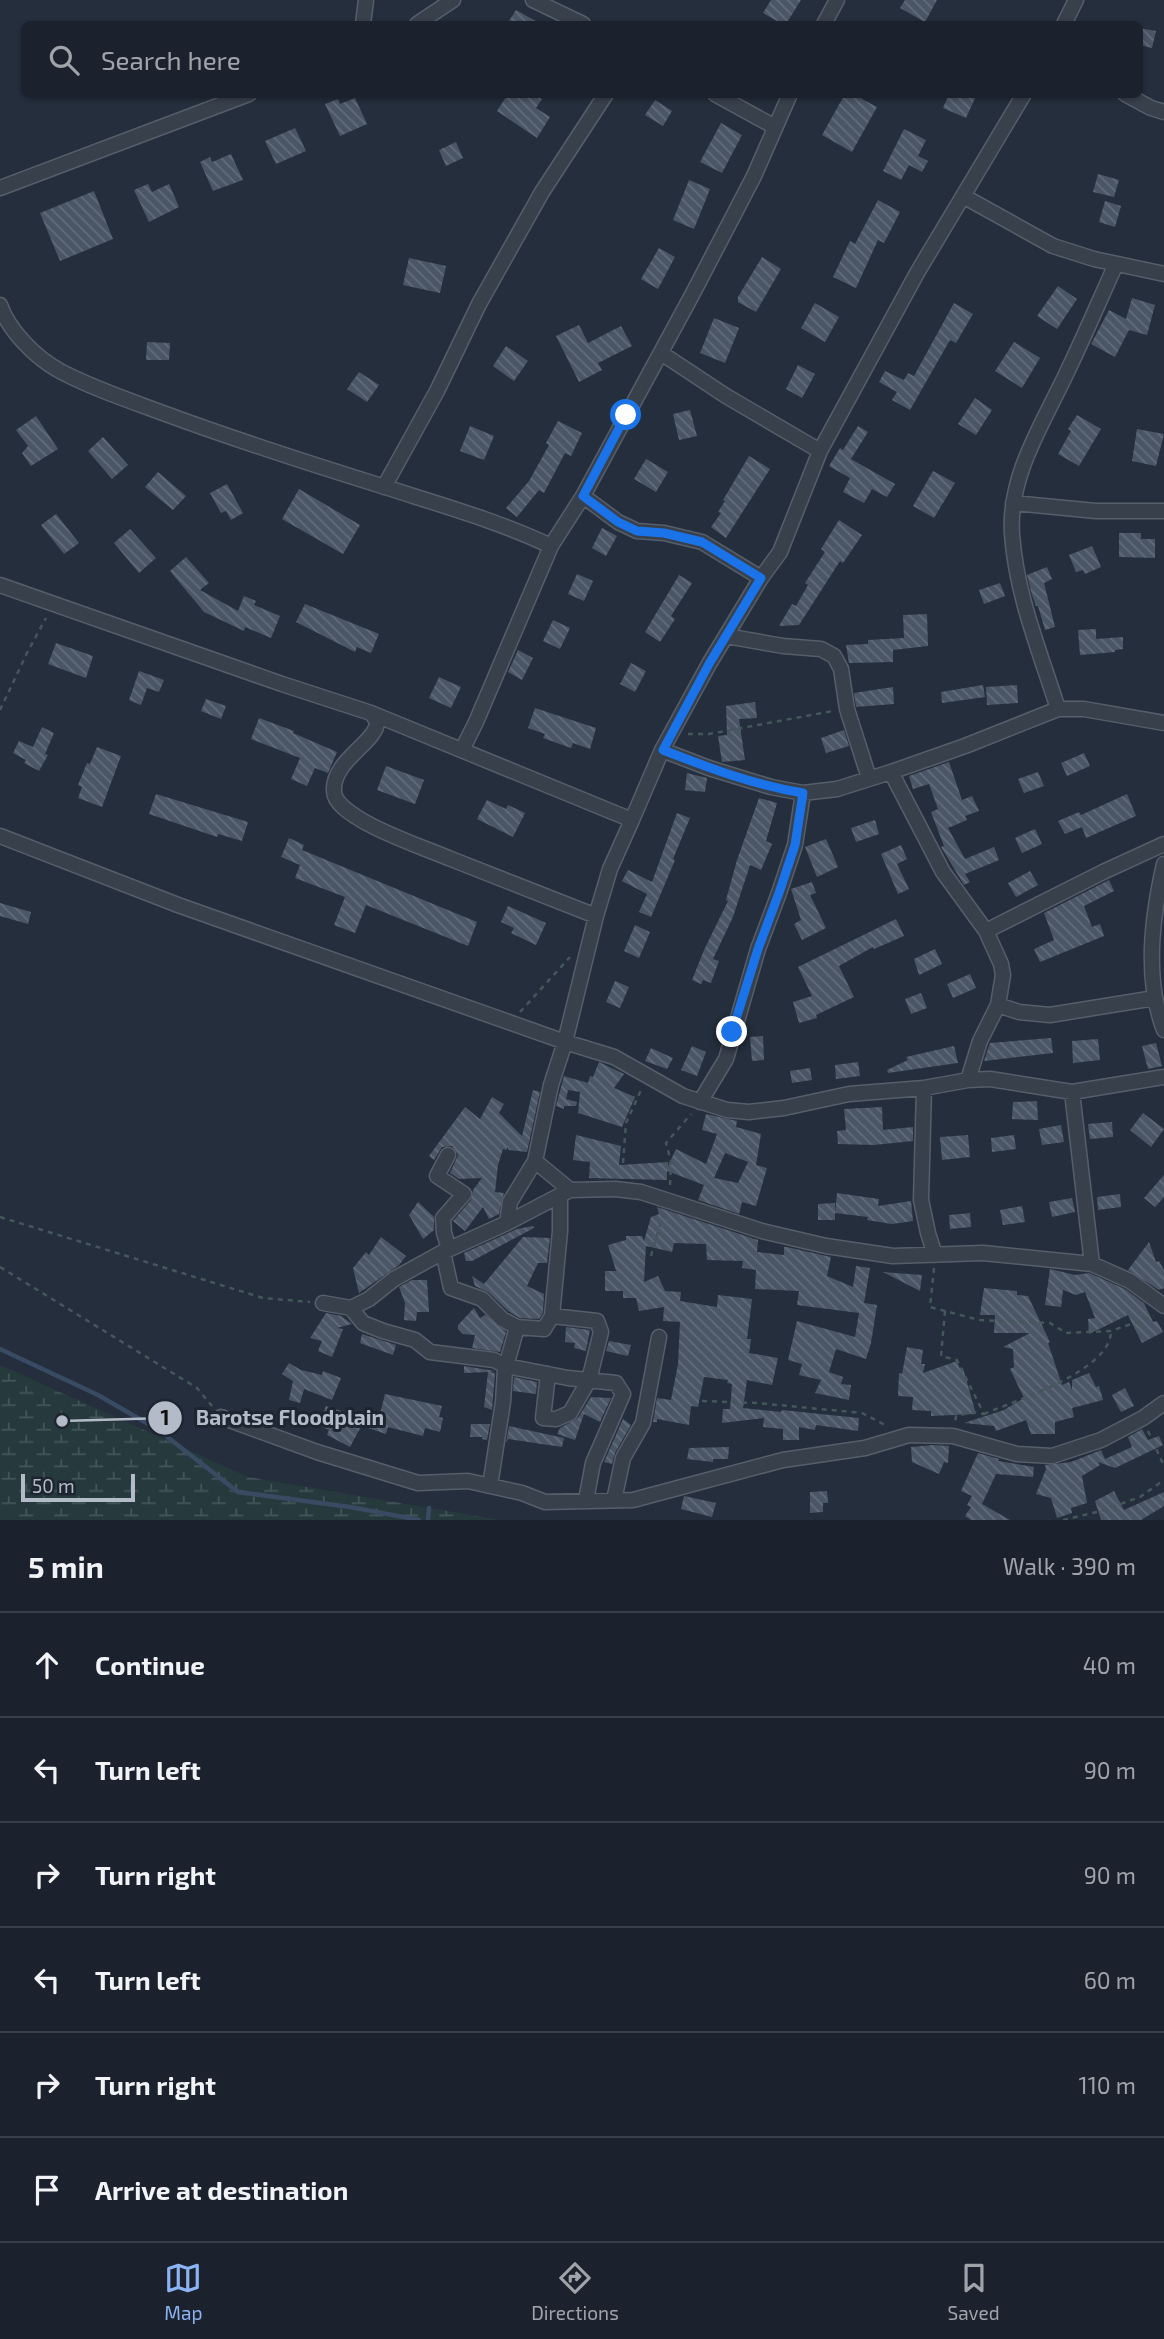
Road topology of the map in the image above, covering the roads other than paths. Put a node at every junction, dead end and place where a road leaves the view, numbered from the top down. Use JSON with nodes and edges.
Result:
{"nodes":[{"id":1,"x":366,"y":0,"type":"edge"},
{"id":2,"x":453,"y":0,"type":"edge"},
{"id":3,"x":533,"y":0,"type":"edge"},
{"id":4,"x":837,"y":0,"type":"edge"},
{"id":5,"x":1076,"y":0,"type":"edge"},
{"id":6,"x":363,"y":21,"type":"edge"},
{"id":7,"x":422,"y":21,"type":"edge"},
{"id":8,"x":577,"y":21,"type":"edge"},
{"id":9,"x":826,"y":21,"type":"edge"},
{"id":10,"x":1065,"y":21,"type":"edge"},
{"id":11,"x":238,"y":98,"type":"edge"},
{"id":12,"x":603,"y":98,"type":"edge"},
{"id":13,"x":722,"y":98,"type":"edge"},
{"id":14,"x":788,"y":98,"type":"edge"},
{"id":15,"x":1022,"y":98,"type":"edge"},
{"id":16,"x":1132,"y":98,"type":"edge"},
{"id":17,"x":1164,"y":112,"type":"edge"},
{"id":18,"x":775,"y":128,"type":"junction"},
{"id":19,"x":0,"y":188,"type":"edge"},
{"id":20,"x":963,"y":196,"type":"junction"},
{"id":21,"x":1116,"y":264,"type":"junction"},
{"id":22,"x":1164,"y":274,"type":"edge"},
{"id":23,"x":0,"y":305,"type":"edge"},
{"id":24,"x":661,"y":353,"type":"junction"},
{"id":25,"x":820,"y":451,"type":"junction"},
{"id":26,"x":384,"y":487,"type":"junction"},
{"id":27,"x":583,"y":496,"type":"junction"},
{"id":28,"x":1013,"y":503,"type":"junction"},
{"id":29,"x":1164,"y":511,"type":"edge"},
{"id":30,"x":551,"y":546,"type":"junction"},
{"id":31,"x":761,"y":578,"type":"junction"},
{"id":32,"x":0,"y":584,"type":"edge"},
{"id":33,"x":726,"y":636,"type":"junction"},
{"id":34,"x":1058,"y":709,"type":"junction"},
{"id":35,"x":370,"y":713,"type":"junction"},
{"id":36,"x":1164,"y":723,"type":"edge"},
{"id":37,"x":462,"y":750,"type":"junction"},
{"id":38,"x":663,"y":750,"type":"junction"},
{"id":39,"x":891,"y":772,"type":"junction"},
{"id":40,"x":869,"y":778,"type":"junction"},
{"id":41,"x":803,"y":793,"type":"junction"},
{"id":42,"x":632,"y":820,"type":"junction"},
{"id":43,"x":0,"y":836,"type":"edge"},
{"id":44,"x":1164,"y":844,"type":"edge"},
{"id":45,"x":1164,"y":864,"type":"edge"},
{"id":46,"x":596,"y":916,"type":"junction"},
{"id":47,"x":986,"y":931,"type":"junction"},
{"id":48,"x":1155,"y":998,"type":"junction"},
{"id":49,"x":998,"y":1005,"type":"junction"},
{"id":50,"x":1164,"y":1030,"type":"edge"},
{"id":51,"x":565,"y":1042,"type":"junction"},
{"id":52,"x":1164,"y":1077,"type":"edge"},
{"id":53,"x":968,"y":1080,"type":"junction"},
{"id":54,"x":925,"y":1088,"type":"junction"},
{"id":55,"x":1072,"y":1092,"type":"junction"},
{"id":56,"x":700,"y":1102,"type":"junction"},
{"id":57,"x":448,"y":1155,"type":"dead end"},
{"id":58,"x":535,"y":1161,"type":"junction"},
{"id":59,"x":565,"y":1193,"type":"junction"},
{"id":60,"x":507,"y":1223,"type":"junction"},
{"id":61,"x":446,"y":1251,"type":"junction"},
{"id":62,"x":935,"y":1255,"type":"junction"},
{"id":63,"x":1093,"y":1264,"type":"junction"},
{"id":64,"x":323,"y":1303,"type":"road end"},
{"id":65,"x":1164,"y":1306,"type":"edge"},
{"id":66,"x":351,"y":1308,"type":"junction"},
{"id":67,"x":552,"y":1316,"type":"junction"},
{"id":68,"x":517,"y":1327,"type":"junction"},
{"id":69,"x":659,"y":1337,"type":"dead end"},
{"id":70,"x":506,"y":1366,"type":"junction"},
{"id":71,"x":548,"y":1374,"type":"junction"},
{"id":72,"x":589,"y":1380,"type":"junction"},
{"id":73,"x":1164,"y":1403,"type":"edge"},
{"id":74,"x":221,"y":1417,"type":"road end"},
{"id":75,"x":489,"y":1486,"type":"junction"},
{"id":76,"x":586,"y":1500,"type":"junction"},
{"id":77,"x":614,"y":1500,"type":"junction"}],
"edges":[{"from":1,"to":6,"type":"street"},
{"from":2,"to":7,"type":"street"},
{"from":3,"to":8,"type":"street"},
{"from":4,"to":9,"type":"street"},
{"from":5,"to":10,"type":"street"},
{"from":11,"to":19,"type":"street"},
{"from":12,"to":26,"type":"street"},
{"from":13,"to":18,"type":"street"},
{"from":14,"to":18,"type":"street"},
{"from":15,"to":20,"type":"street"},
{"from":16,"to":17,"type":"street"},
{"from":18,"to":24,"type":"street"},
{"from":20,"to":21,"type":"street"},
{"from":20,"to":25,"type":"street"},
{"from":21,"to":22,"type":"street"},
{"from":21,"to":28,"type":"street"},
{"from":23,"to":26,"type":"street"},
{"from":24,"to":25,"type":"street"},
{"from":24,"to":27,"type":"street"},
{"from":25,"to":31,"type":"street"},
{"from":26,"to":30,"type":"street"},
{"from":27,"to":30,"type":"street"},
{"from":27,"to":31,"type":"street"},
{"from":28,"to":29,"type":"street"},
{"from":28,"to":34,"type":"street"},
{"from":30,"to":37,"type":"street"},
{"from":31,"to":33,"type":"street"},
{"from":32,"to":35,"type":"street"},
{"from":33,"to":38,"type":"street"},
{"from":33,"to":40,"type":"street"},
{"from":34,"to":36,"type":"street"},
{"from":34,"to":39,"type":"street"},
{"from":35,"to":37,"type":"street"},
{"from":35,"to":46,"type":"street"},
{"from":37,"to":42,"type":"street"},
{"from":38,"to":41,"type":"street"},
{"from":38,"to":42,"type":"street"},
{"from":39,"to":40,"type":"street"},
{"from":39,"to":47,"type":"street"},
{"from":40,"to":41,"type":"street"},
{"from":41,"to":56,"type":"street"},
{"from":42,"to":46,"type":"street"},
{"from":43,"to":51,"type":"street"},
{"from":44,"to":47,"type":"street"},
{"from":45,"to":48,"type":"street"},
{"from":46,"to":51,"type":"street"},
{"from":47,"to":49,"type":"street"},
{"from":48,"to":49,"type":"street"},
{"from":48,"to":50,"type":"street"},
{"from":49,"to":53,"type":"street"},
{"from":51,"to":56,"type":"street"},
{"from":51,"to":58,"type":"street"},
{"from":52,"to":55,"type":"street"},
{"from":53,"to":54,"type":"street"},
{"from":53,"to":55,"type":"street"},
{"from":54,"to":56,"type":"street"},
{"from":54,"to":62,"type":"street"},
{"from":55,"to":63,"type":"street"},
{"from":57,"to":61,"type":"street"},
{"from":58,"to":59,"type":"street"},
{"from":58,"to":60,"type":"street"},
{"from":59,"to":60,"type":"street"},
{"from":59,"to":62,"type":"street"},
{"from":59,"to":67,"type":"street"},
{"from":60,"to":61,"type":"street"},
{"from":61,"to":66,"type":"street"},
{"from":61,"to":68,"type":"street"},
{"from":62,"to":63,"type":"street"},
{"from":63,"to":65,"type":"street"},
{"from":64,"to":66,"type":"street"},
{"from":66,"to":70,"type":"street"},
{"from":67,"to":68,"type":"street"},
{"from":67,"to":72,"type":"street"},
{"from":68,"to":70,"type":"street"},
{"from":69,"to":77,"type":"street"},
{"from":70,"to":71,"type":"street"},
{"from":70,"to":75,"type":"street"},
{"from":71,"to":72,"type":"street"},
{"from":71,"to":72,"type":"street"},
{"from":72,"to":76,"type":"street"},
{"from":73,"to":77,"type":"street"},
{"from":74,"to":75,"type":"street"},
{"from":75,"to":76,"type":"street"},
{"from":76,"to":77,"type":"street"}]}
